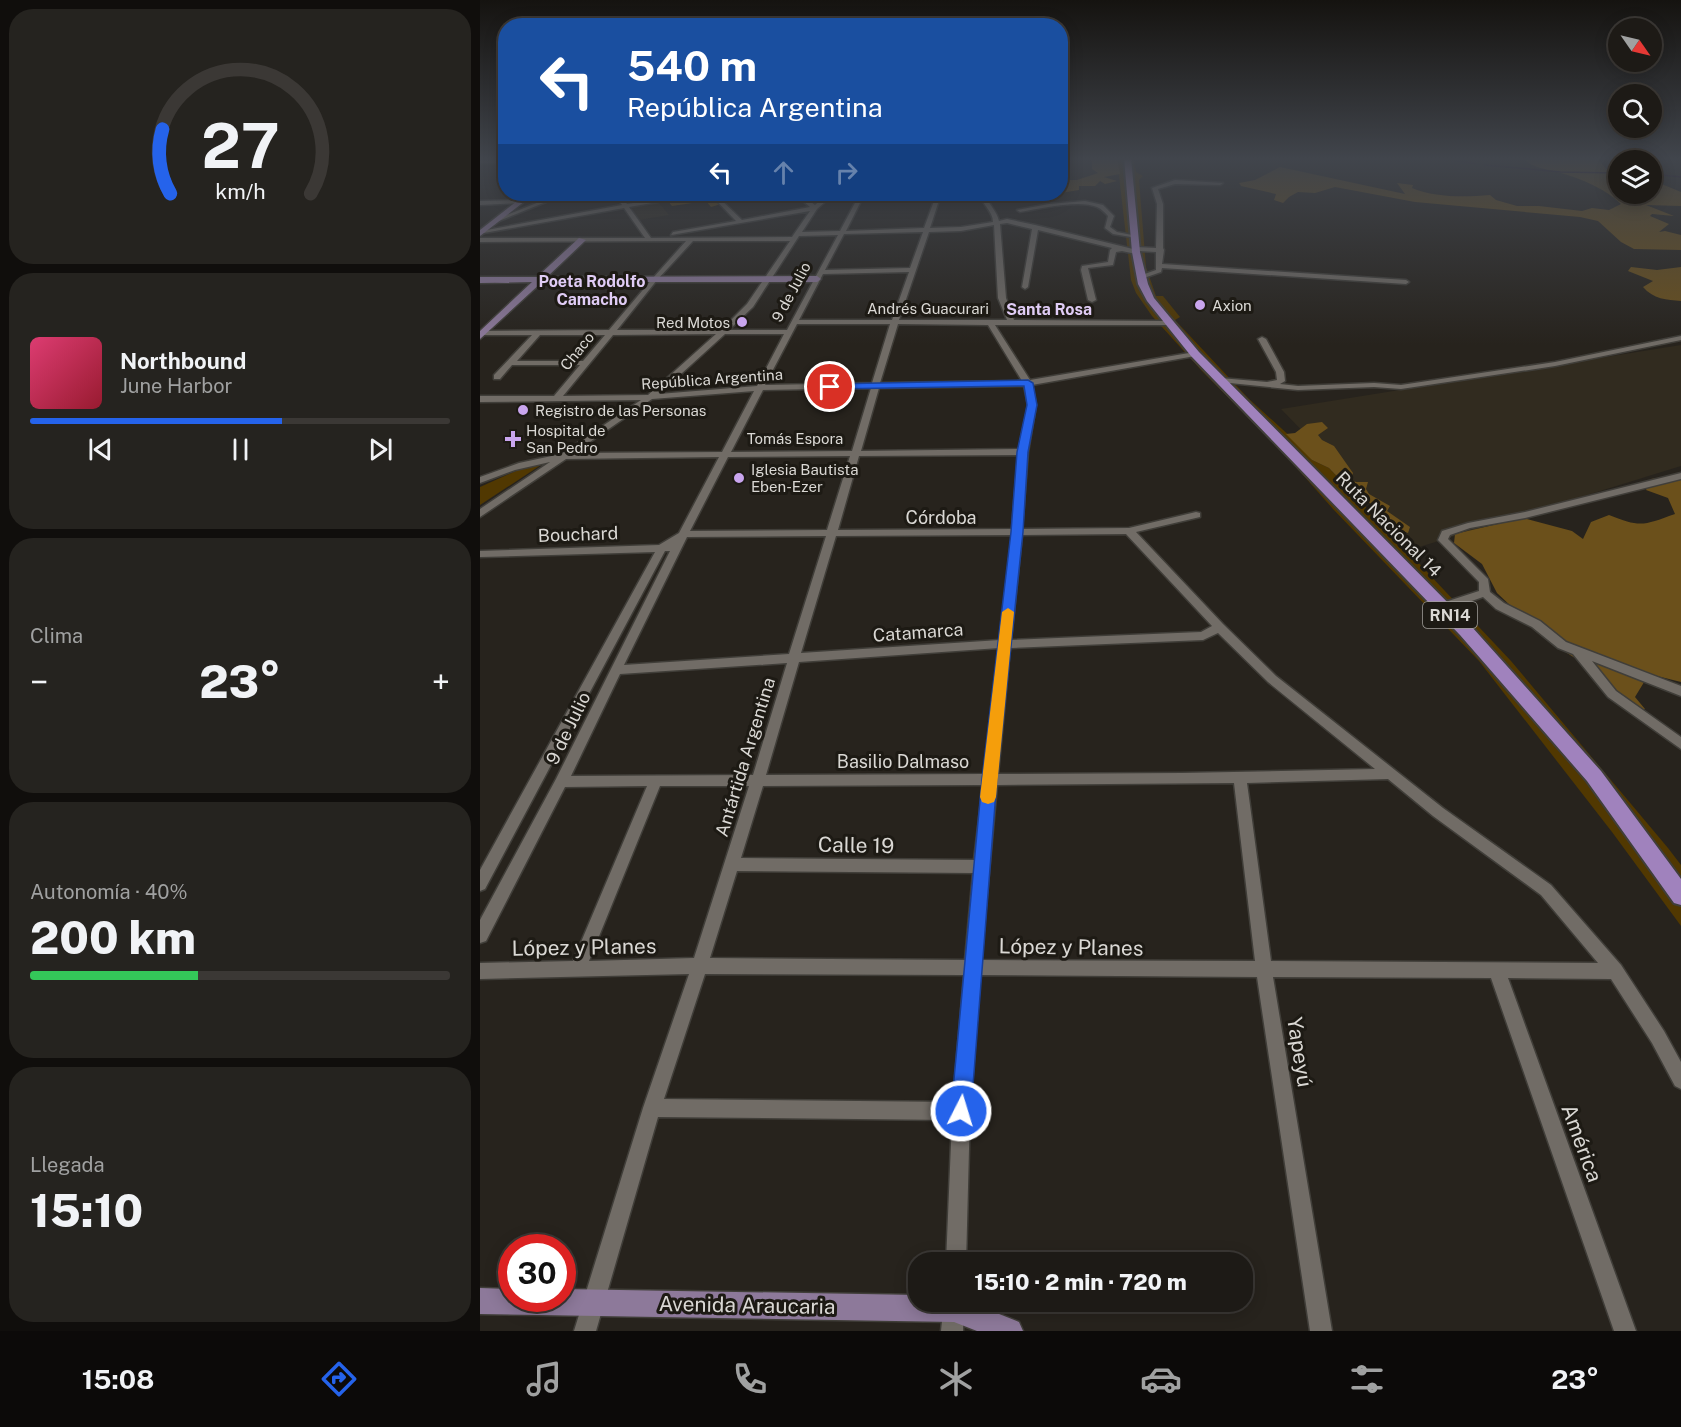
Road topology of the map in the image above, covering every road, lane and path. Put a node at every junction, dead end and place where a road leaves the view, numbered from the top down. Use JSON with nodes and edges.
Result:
{"nodes":[{"id":1,"x":497,"y":220,"type":"edge"},
{"id":2,"x":549,"y":220,"type":"edge"},
{"id":3,"x":637,"y":220,"type":"edge"},
{"id":4,"x":745,"y":220,"type":"edge"},
{"id":5,"x":807,"y":220,"type":"edge"},
{"id":6,"x":849,"y":220,"type":"edge"},
{"id":7,"x":929,"y":220,"type":"edge"},
{"id":8,"x":1110,"y":220,"type":"edge"},
{"id":9,"x":1133,"y":220,"type":"edge"},
{"id":10,"x":1160,"y":220,"type":"edge"},
{"id":11,"x":740,"y":221,"type":"joint"},
{"id":12,"x":997,"y":222,"type":"junction"},
{"id":13,"x":1035,"y":227,"type":"junction"},
{"id":14,"x":926,"y":230,"type":"junction"},
{"id":15,"x":687,"y":232,"type":"junction"},
{"id":16,"x":482,"y":233,"type":"edge"},
{"id":17,"x":843,"y":233,"type":"junction"},
{"id":18,"x":796,"y":237,"type":"junction"},
{"id":19,"x":1135,"y":237,"type":"junction"},
{"id":20,"x":649,"y":239,"type":"junction"},
{"id":21,"x":680,"y":239,"type":"junction"},
{"id":22,"x":480,"y":240,"type":"edge"},
{"id":23,"x":582,"y":240,"type":"junction"},
{"id":24,"x":691,"y":240,"type":"junction"},
{"id":25,"x":1121,"y":249,"type":"junction"},
{"id":26,"x":1136,"y":250,"type":"junction"},
{"id":27,"x":1161,"y":250,"type":"junction"},
{"id":28,"x":1159,"y":266,"type":"junction"},
{"id":29,"x":914,"y":270,"type":"junction"},
{"id":30,"x":818,"y":275,"type":"junction"},
{"id":31,"x":1141,"y":277,"type":"junction"},
{"id":32,"x":540,"y":279,"type":"junction"},
{"id":33,"x":655,"y":279,"type":"junction"},
{"id":34,"x":768,"y":279,"type":"junction"},
{"id":35,"x":480,"y":280,"type":"edge"},
{"id":36,"x":1406,"y":282,"type":"dead end"},
{"id":37,"x":1025,"y":287,"type":"dead end"},
{"id":38,"x":1092,"y":300,"type":"dead end"},
{"id":39,"x":895,"y":321,"type":"junction"},
{"id":40,"x":794,"y":322,"type":"junction"},
{"id":41,"x":990,"y":322,"type":"junction"},
{"id":42,"x":1011,"y":322,"type":"junction"},
{"id":43,"x":1168,"y":323,"type":"junction"},
{"id":44,"x":723,"y":332,"type":"junction"},
{"id":45,"x":789,"y":332,"type":"junction"},
{"id":46,"x":538,"y":333,"type":"junction"},
{"id":47,"x":609,"y":333,"type":"junction"},
{"id":48,"x":481,"y":334,"type":"edge"},
{"id":49,"x":1681,"y":338,"type":"edge"},
{"id":50,"x":1262,"y":339,"type":"dead end"},
{"id":51,"x":1195,"y":354,"type":"junction"},
{"id":52,"x":510,"y":363,"type":"junction"},
{"id":53,"x":585,"y":363,"type":"junction"},
{"id":54,"x":497,"y":377,"type":"dead end"},
{"id":55,"x":1220,"y":380,"type":"junction"},
{"id":56,"x":1028,"y":383,"type":"junction"},
{"id":57,"x":877,"y":385,"type":"junction"},
{"id":58,"x":1263,"y":386,"type":"junction"},
{"id":59,"x":759,"y":388,"type":"junction"},
{"id":60,"x":650,"y":397,"type":"junction"},
{"id":61,"x":480,"y":399,"type":"edge"},
{"id":62,"x":556,"y":399,"type":"junction"},
{"id":63,"x":1023,"y":452,"type":"junction"},
{"id":64,"x":728,"y":453,"type":"junction"},
{"id":65,"x":856,"y":453,"type":"junction"},
{"id":66,"x":567,"y":456,"type":"junction"},
{"id":67,"x":1681,"y":476,"type":"edge"},
{"id":68,"x":480,"y":480,"type":"edge"},
{"id":69,"x":480,"y":514,"type":"edge"},
{"id":70,"x":1196,"y":515,"type":"dead end"},
{"id":71,"x":1129,"y":531,"type":"junction"},
{"id":72,"x":1017,"y":532,"type":"junction"},
{"id":73,"x":683,"y":534,"type":"junction"},
{"id":74,"x":831,"y":534,"type":"junction"},
{"id":75,"x":662,"y":548,"type":"junction"},
{"id":76,"x":677,"y":548,"type":"junction"},
{"id":77,"x":480,"y":554,"type":"edge"},
{"id":78,"x":1485,"y":593,"type":"junction"},
{"id":79,"x":1443,"y":607,"type":"junction"},
{"id":80,"x":1219,"y":627,"type":"junction"},
{"id":81,"x":1203,"y":636,"type":"junction"},
{"id":82,"x":1235,"y":643,"type":"junction"},
{"id":83,"x":1004,"y":644,"type":"junction"},
{"id":84,"x":1576,"y":651,"type":"junction"},
{"id":85,"x":794,"y":658,"type":"junction"},
{"id":86,"x":617,"y":669,"type":"junction"},
{"id":87,"x":1681,"y":691,"type":"edge"},
{"id":88,"x":1681,"y":744,"type":"edge"},
{"id":89,"x":1389,"y":774,"type":"junction"},
{"id":90,"x":758,"y":779,"type":"junction"},
{"id":91,"x":990,"y":779,"type":"junction"},
{"id":92,"x":1240,"y":779,"type":"junction"},
{"id":93,"x":656,"y":780,"type":"junction"},
{"id":94,"x":561,"y":782,"type":"junction"},
{"id":95,"x":731,"y":864,"type":"junction"},
{"id":96,"x":981,"y":867,"type":"junction"},
{"id":97,"x":480,"y":884,"type":"edge"},
{"id":98,"x":1681,"y":896,"type":"edge"},
{"id":99,"x":480,"y":936,"type":"edge"},
{"id":100,"x":700,"y":966,"type":"junction"},
{"id":101,"x":973,"y":966,"type":"junction"},
{"id":102,"x":483,"y":968,"type":"edge"},
{"id":103,"x":578,"y":969,"type":"junction"},
{"id":104,"x":1264,"y":970,"type":"junction"},
{"id":105,"x":1497,"y":971,"type":"junction"},
{"id":106,"x":1615,"y":971,"type":"junction"},
{"id":107,"x":1681,"y":1080,"type":"edge"},
{"id":108,"x":652,"y":1108,"type":"junction"},
{"id":109,"x":961,"y":1111,"type":"junction"},
{"id":110,"x":956,"y":1252,"type":"edge"},
{"id":111,"x":480,"y":1301,"type":"edge"},
{"id":112,"x":594,"y":1303,"type":"junction"},
{"id":113,"x":954,"y":1314,"type":"edge"},
{"id":114,"x":585,"y":1331,"type":"edge"},
{"id":115,"x":1010,"y":1331,"type":"edge"},
{"id":116,"x":1321,"y":1331,"type":"edge"},
{"id":117,"x":1625,"y":1331,"type":"edge"}],
"edges":[{"from":1,"to":16,"type":"main road"},
{"from":2,"to":16,"type":"street"},
{"from":3,"to":20,"type":"street"},
{"from":4,"to":11,"type":"street"},
{"from":5,"to":18,"type":"street"},
{"from":6,"to":17,"type":"street","name":"9 de Julio"},
{"from":7,"to":14,"type":"street","name":"Antártida Argentina"},
{"from":8,"to":19,"type":"street"},
{"from":9,"to":19,"type":"highway","name":"Ruta Nacional 14","number":"RN14"},
{"from":10,"to":27,"type":"street"},
{"from":11,"to":15,"type":"street"},
{"from":12,"to":13,"type":"street"},
{"from":12,"to":14,"type":"street"},
{"from":12,"to":42,"type":"street"},
{"from":13,"to":25,"type":"street"},
{"from":13,"to":37,"type":"street"},
{"from":14,"to":17,"type":"street"},
{"from":14,"to":29,"type":"street","name":"Antártida Argentina"},
{"from":15,"to":20,"type":"street"},
{"from":15,"to":21,"type":"street"},
{"from":17,"to":18,"type":"street"},
{"from":17,"to":30,"type":"street","name":"9 de Julio"},
{"from":18,"to":24,"type":"street"},
{"from":18,"to":34,"type":"street"},
{"from":19,"to":26,"type":"highway","name":"Ruta Nacional 14","number":"RN14"},
{"from":20,"to":21,"type":"street"},
{"from":20,"to":23,"type":"street"},
{"from":21,"to":24,"type":"street"},
{"from":22,"to":23,"type":"street"},
{"from":23,"to":32,"type":"main road"},
{"from":24,"to":33,"type":"street","name":"Chaco"},
{"from":25,"to":26,"type":"street"},
{"from":25,"to":38,"type":"street"},
{"from":26,"to":27,"type":"street"},
{"from":26,"to":31,"type":"highway","name":"Ruta Nacional 14","number":"RN14"},
{"from":27,"to":28,"type":"street"},
{"from":28,"to":31,"type":"street"},
{"from":28,"to":36,"type":"street"},
{"from":29,"to":30,"type":"street"},
{"from":29,"to":39,"type":"street","name":"Antártida Argentina"},
{"from":30,"to":34,"type":"main road"},
{"from":30,"to":40,"type":"street","name":"9 de Julio"},
{"from":31,"to":43,"type":"highway","name":"Ruta Nacional 14","number":"RN14"},
{"from":32,"to":33,"type":"main road"},
{"from":32,"to":35,"type":"main road"},
{"from":32,"to":48,"type":"main road"},
{"from":33,"to":34,"type":"main road"},
{"from":33,"to":47,"type":"street","name":"Chaco"},
{"from":34,"to":44,"type":"street"},
{"from":39,"to":40,"type":"street","name":"Andrés Guacurari"},
{"from":39,"to":41,"type":"street","name":"Andrés Guacurari"},
{"from":39,"to":57,"type":"street","name":"Antártida Argentina"},
{"from":40,"to":45,"type":"street","name":"9 de Julio"},
{"from":41,"to":42,"type":"street","name":"Andrés Guacurari"},
{"from":41,"to":56,"type":"street"},
{"from":42,"to":43,"type":"street","name":"Andrés Guacurari"},
{"from":43,"to":51,"type":"highway","name":"Ruta Nacional 14","number":"RN14"},
{"from":44,"to":45,"type":"street"},
{"from":44,"to":47,"type":"street"},
{"from":44,"to":60,"type":"street"},
{"from":45,"to":59,"type":"street","name":"9 de Julio"},
{"from":46,"to":47,"type":"street"},
{"from":46,"to":48,"type":"street"},
{"from":46,"to":52,"type":"street"},
{"from":47,"to":53,"type":"street","name":"Chaco"},
{"from":49,"to":58,"type":"street"},
{"from":50,"to":58,"type":"street"},
{"from":51,"to":55,"type":"highway","name":"Ruta Nacional 14","number":"RN14"},
{"from":51,"to":56,"type":"street","name":"República Argentina"},
{"from":52,"to":53,"type":"street"},
{"from":52,"to":54,"type":"street"},
{"from":53,"to":62,"type":"street","name":"Chaco"},
{"from":55,"to":58,"type":"street"},
{"from":55,"to":79,"type":"highway","name":"Ruta Nacional 14","number":"RN14"},
{"from":56,"to":57,"type":"street","name":"República Argentina"},
{"from":56,"to":63,"type":"street"},
{"from":57,"to":59,"type":"street","name":"República Argentina"},
{"from":57,"to":65,"type":"street","name":"Antártida Argentina"},
{"from":59,"to":60,"type":"street","name":"República Argentina"},
{"from":59,"to":64,"type":"street","name":"9 de Julio"},
{"from":60,"to":62,"type":"street","name":"República Argentina"},
{"from":60,"to":66,"type":"street"},
{"from":61,"to":62,"type":"street","name":"República Argentina"},
{"from":63,"to":65,"type":"street","name":"Tomás Espora"},
{"from":63,"to":72,"type":"street"},
{"from":64,"to":65,"type":"street","name":"Tomás Espora"},
{"from":64,"to":66,"type":"street","name":"Tomás Espora"},
{"from":64,"to":73,"type":"street","name":"9 de Julio"},
{"from":65,"to":74,"type":"street","name":"Antártida Argentina"},
{"from":66,"to":68,"type":"street"},
{"from":66,"to":69,"type":"street"},
{"from":67,"to":78,"type":"street"},
{"from":70,"to":71,"type":"street","name":"Córdoba"},
{"from":71,"to":72,"type":"street","name":"Córdoba"},
{"from":71,"to":80,"type":"street"},
{"from":72,"to":74,"type":"street","name":"Córdoba"},
{"from":72,"to":83,"type":"street"},
{"from":73,"to":74,"type":"street","name":"Córdoba"},
{"from":73,"to":75,"type":"street","name":"9 de Julio"},
{"from":73,"to":76,"type":"street","name":"9 de Julio"},
{"from":74,"to":85,"type":"street","name":"Antártida Argentina"},
{"from":75,"to":76,"type":"street","name":"Bouchard"},
{"from":75,"to":77,"type":"street","name":"Bouchard"},
{"from":75,"to":97,"type":"street","name":"9 de Julio"},
{"from":76,"to":86,"type":"street","name":"9 de Julio"},
{"from":78,"to":79,"type":"street"},
{"from":78,"to":84,"type":"street"},
{"from":79,"to":98,"type":"highway","name":"Ruta Nacional 14","number":"RN14"},
{"from":80,"to":81,"type":"street","name":"Catamarca"},
{"from":80,"to":82,"type":"street"},
{"from":81,"to":82,"type":"street"},
{"from":81,"to":83,"type":"street","name":"Catamarca"},
{"from":82,"to":89,"type":"street"},
{"from":83,"to":85,"type":"street","name":"Catamarca"},
{"from":83,"to":91,"type":"street"},
{"from":84,"to":87,"type":"street"},
{"from":84,"to":88,"type":"street"},
{"from":85,"to":86,"type":"street","name":"Catamarca"},
{"from":85,"to":90,"type":"street","name":"Antártida Argentina"},
{"from":86,"to":94,"type":"street","name":"9 de Julio"},
{"from":89,"to":92,"type":"street","name":"Basilio Dalmaso"},
{"from":89,"to":106,"type":"street"},
{"from":90,"to":91,"type":"street","name":"Basilio Dalmaso"},
{"from":90,"to":93,"type":"street","name":"Basilio Dalmaso"},
{"from":90,"to":95,"type":"street","name":"Antártida Argentina"},
{"from":91,"to":92,"type":"street","name":"Basilio Dalmaso"},
{"from":91,"to":96,"type":"street"},
{"from":92,"to":104,"type":"street","name":"Yapeyú"},
{"from":93,"to":94,"type":"street","name":"Basilio Dalmaso"},
{"from":93,"to":103,"type":"street"},
{"from":94,"to":99,"type":"street","name":"9 de Julio"},
{"from":95,"to":96,"type":"street","name":"Calle 19"},
{"from":95,"to":100,"type":"street","name":"Antártida Argentina"},
{"from":96,"to":101,"type":"street"},
{"from":100,"to":101,"type":"street","name":"López y Planes"},
{"from":100,"to":103,"type":"street","name":"López y Planes"},
{"from":100,"to":108,"type":"street","name":"Antártida Argentina"},
{"from":101,"to":104,"type":"street","name":"López y Planes"},
{"from":101,"to":109,"type":"street"},
{"from":102,"to":103,"type":"street","name":"López y Planes"},
{"from":104,"to":105,"type":"street","name":"López y Planes"},
{"from":104,"to":116,"type":"street","name":"Yapeyú"},
{"from":105,"to":106,"type":"street","name":"López y Planes"},
{"from":105,"to":117,"type":"street","name":"América"},
{"from":106,"to":107,"type":"street"},
{"from":108,"to":109,"type":"street"},
{"from":108,"to":112,"type":"street","name":"Antártida Argentina"},
{"from":109,"to":110,"type":"street"},
{"from":111,"to":112,"type":"main road","name":"Avenida Araucaria"},
{"from":112,"to":113,"type":"main road","name":"Avenida Araucaria"},
{"from":112,"to":114,"type":"street","name":"Antártida Argentina"},
{"from":113,"to":115,"type":"main road","name":"Avenida Araucaria"}]}
